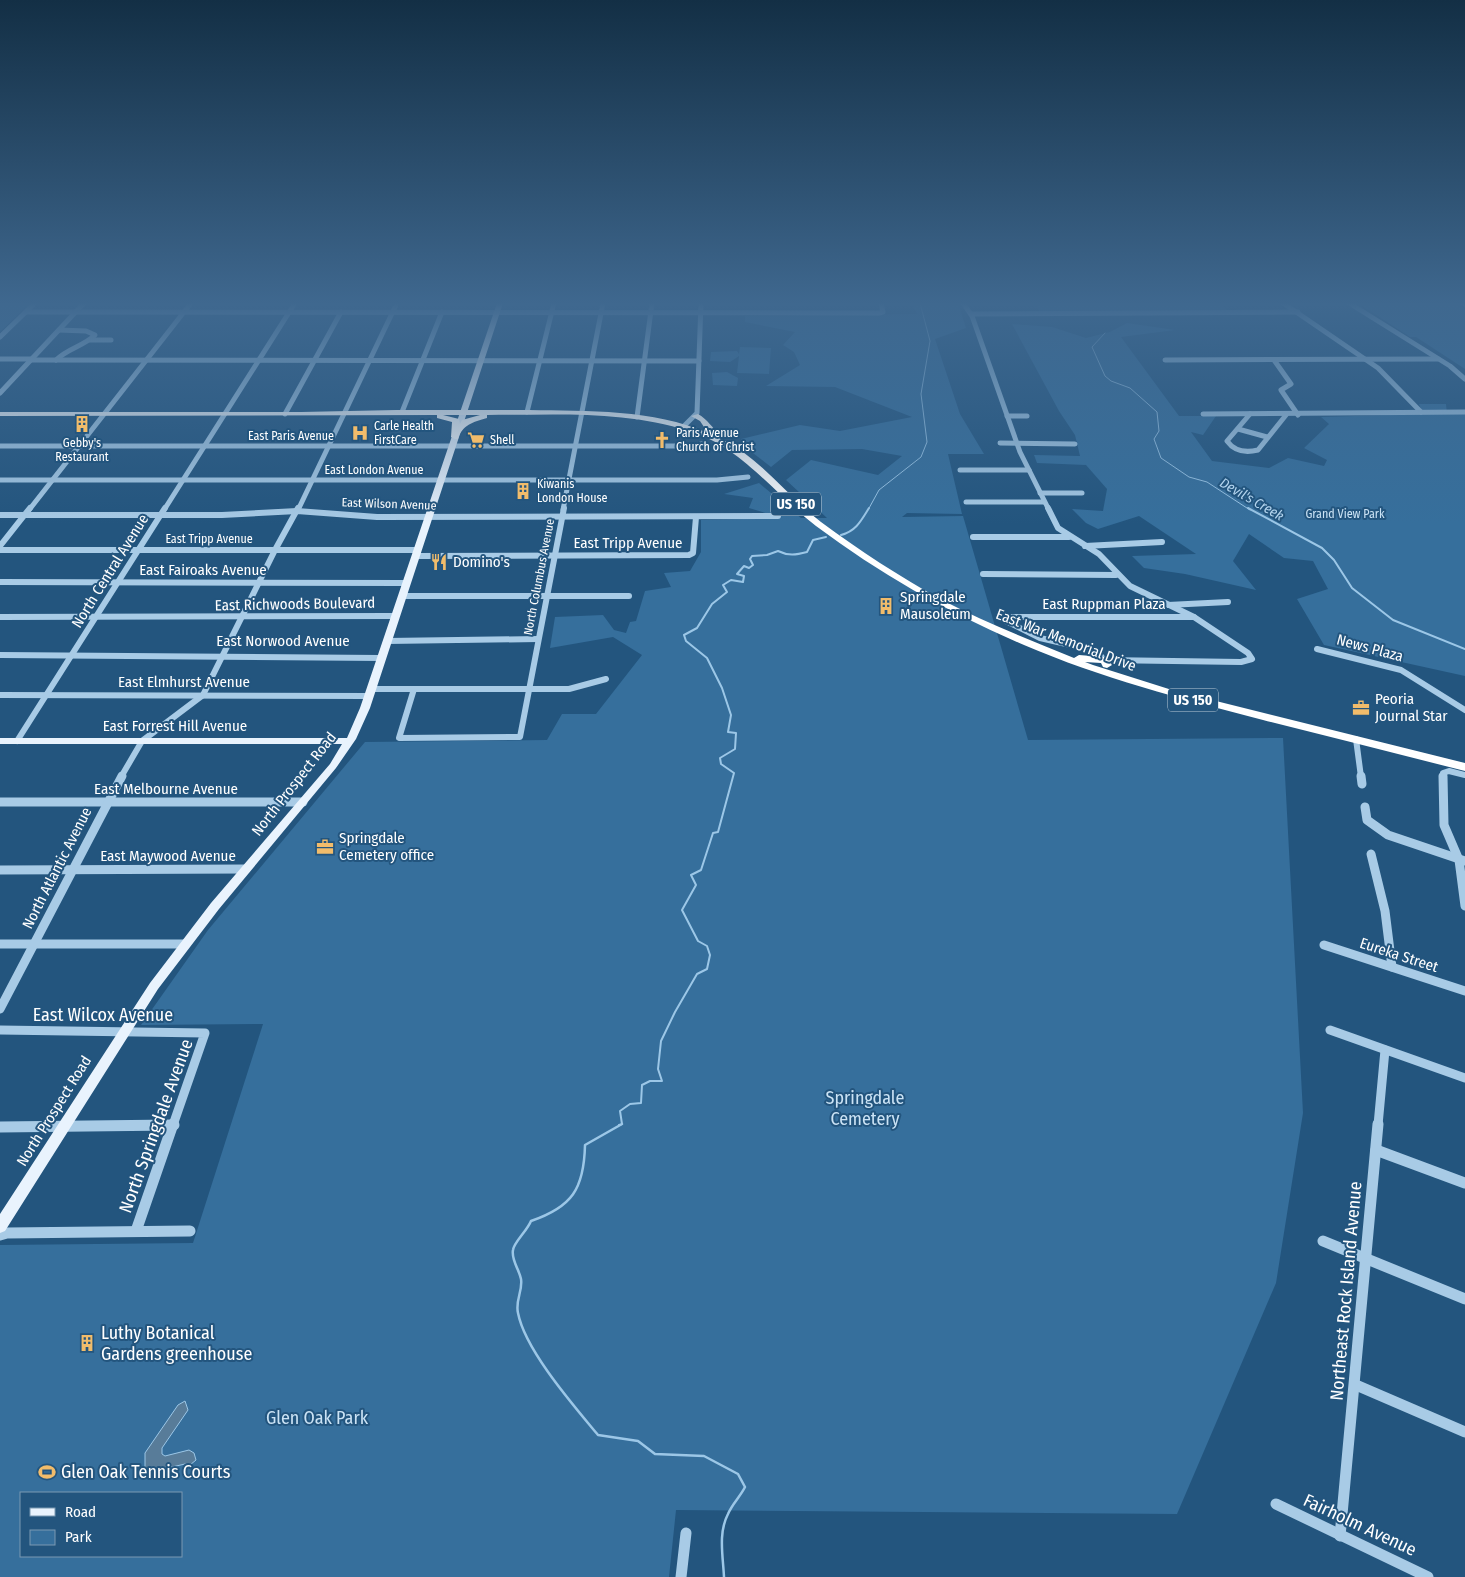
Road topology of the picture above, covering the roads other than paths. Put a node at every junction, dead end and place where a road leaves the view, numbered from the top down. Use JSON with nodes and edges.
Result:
{"nodes":[{"id":1,"x":15,"y":377,"type":"edge"},
{"id":2,"x":133,"y":377,"type":"edge"},
{"id":3,"x":250,"y":377,"type":"edge"},
{"id":4,"x":306,"y":377,"type":"edge"},
{"id":5,"x":362,"y":377,"type":"edge"},
{"id":6,"x":418,"y":377,"type":"edge"},
{"id":7,"x":475,"y":377,"type":"edge"},
{"id":8,"x":536,"y":377,"type":"edge"},
{"id":9,"x":590,"y":377,"type":"edge"},
{"id":10,"x":643,"y":377,"type":"edge"},
{"id":11,"x":698,"y":377,"type":"edge"},
{"id":12,"x":993,"y":377,"type":"edge"},
{"id":13,"x":1286,"y":377,"type":"edge"},
{"id":14,"x":1387,"y":377,"type":"edge"},
{"id":15,"x":0,"y":393,"type":"edge"},
{"id":16,"x":466,"y":403,"type":"junction"},
{"id":17,"x":527,"y":412,"type":"junction"},
{"id":18,"x":1421,"y":412,"type":"junction"},
{"id":19,"x":1465,"y":412,"type":"edge"},
{"id":20,"x":405,"y":413,"type":"junction"},
{"id":21,"x":488,"y":413,"type":"junction"},
{"id":22,"x":0,"y":414,"type":"edge"},
{"id":23,"x":104,"y":414,"type":"junction"},
{"id":24,"x":225,"y":414,"type":"junction"},
{"id":25,"x":285,"y":414,"type":"junction"},
{"id":26,"x":344,"y":414,"type":"junction"},
{"id":27,"x":463,"y":414,"type":"junction"},
{"id":28,"x":582,"y":414,"type":"junction"},
{"id":29,"x":1203,"y":414,"type":"dead end"},
{"id":30,"x":1250,"y":414,"type":"junction"},
{"id":31,"x":1286,"y":415,"type":"junction"},
{"id":32,"x":1298,"y":415,"type":"junction"},
{"id":33,"x":695,"y":416,"type":"junction"},
{"id":34,"x":1007,"y":416,"type":"junction"},
{"id":35,"x":1027,"y":416,"type":"dead end"},
{"id":36,"x":637,"y":417,"type":"junction"},
{"id":37,"x":683,"y":426,"type":"junction"},
{"id":38,"x":1238,"y":429,"type":"junction"},
{"id":39,"x":456,"y":434,"type":"junction"},
{"id":40,"x":1267,"y":437,"type":"junction"},
{"id":41,"x":702,"y":444,"type":"dead end"},
{"id":42,"x":725,"y":444,"type":"junction"},
{"id":43,"x":1000,"y":444,"type":"dead end"},
{"id":44,"x":1018,"y":444,"type":"junction"},
{"id":45,"x":1075,"y":444,"type":"dead end"},
{"id":46,"x":0,"y":446,"type":"edge"},
{"id":47,"x":79,"y":446,"type":"junction"},
{"id":48,"x":328,"y":446,"type":"junction"},
{"id":49,"x":452,"y":446,"type":"junction"},
{"id":50,"x":575,"y":446,"type":"junction"},
{"id":51,"x":204,"y":447,"type":"junction"},
{"id":52,"x":960,"y":470,"type":"dead end"},
{"id":53,"x":1029,"y":470,"type":"junction"},
{"id":54,"x":748,"y":477,"type":"dead end"},
{"id":55,"x":0,"y":480,"type":"edge"},
{"id":56,"x":52,"y":480,"type":"junction"},
{"id":57,"x":183,"y":480,"type":"junction"},
{"id":58,"x":312,"y":480,"type":"junction"},
{"id":59,"x":441,"y":480,"type":"junction"},
{"id":60,"x":569,"y":480,"type":"junction"},
{"id":61,"x":1040,"y":493,"type":"junction"},
{"id":62,"x":1082,"y":493,"type":"dead end"},
{"id":63,"x":966,"y":502,"type":"dead end"},
{"id":64,"x":1044,"y":502,"type":"junction"},
{"id":65,"x":297,"y":511,"type":"junction"},
{"id":66,"x":0,"y":515,"type":"edge"},
{"id":67,"x":26,"y":515,"type":"junction"},
{"id":68,"x":160,"y":515,"type":"junction"},
{"id":69,"x":778,"y":516,"type":"dead end"},
{"id":70,"x":428,"y":517,"type":"junction"},
{"id":71,"x":562,"y":517,"type":"junction"},
{"id":72,"x":696,"y":517,"type":"junction"},
{"id":73,"x":973,"y":537,"type":"dead end"},
{"id":74,"x":1069,"y":538,"type":"junction"},
{"id":75,"x":1162,"y":542,"type":"dead end"},
{"id":76,"x":1085,"y":546,"type":"junction"},
{"id":77,"x":0,"y":548,"type":"edge"},
{"id":78,"x":138,"y":550,"type":"junction"},
{"id":79,"x":275,"y":550,"type":"junction"},
{"id":80,"x":417,"y":553,"type":"junction"},
{"id":81,"x":555,"y":555,"type":"junction"},
{"id":82,"x":983,"y":574,"type":"dead end"},
{"id":83,"x":1116,"y":575,"type":"junction"},
{"id":84,"x":0,"y":582,"type":"edge"},
{"id":85,"x":118,"y":582,"type":"junction"},
{"id":86,"x":259,"y":582,"type":"junction"},
{"id":87,"x":406,"y":582,"type":"junction"},
{"id":88,"x":402,"y":596,"type":"junction"},
{"id":89,"x":547,"y":596,"type":"junction"},
{"id":90,"x":629,"y":596,"type":"dead end"},
{"id":91,"x":1228,"y":602,"type":"dead end"},
{"id":92,"x":1168,"y":605,"type":"junction"},
{"id":93,"x":0,"y":617,"type":"edge"},
{"id":94,"x":1194,"y":617,"type":"junction"},
{"id":95,"x":95,"y":618,"type":"junction"},
{"id":96,"x":241,"y":618,"type":"junction"},
{"id":97,"x":395,"y":618,"type":"junction"},
{"id":98,"x":538,"y":639,"type":"junction"},
{"id":99,"x":387,"y":641,"type":"junction"},
{"id":100,"x":1318,"y":649,"type":"dead end"},
{"id":101,"x":0,"y":655,"type":"edge"},
{"id":102,"x":72,"y":655,"type":"junction"},
{"id":103,"x":223,"y":655,"type":"junction"},
{"id":104,"x":382,"y":655,"type":"junction"},
{"id":105,"x":1108,"y":665,"type":"junction"},
{"id":106,"x":606,"y":679,"type":"dead end"},
{"id":107,"x":414,"y":689,"type":"junction"},
{"id":108,"x":530,"y":689,"type":"junction"},
{"id":109,"x":370,"y":692,"type":"junction"},
{"id":110,"x":0,"y":695,"type":"edge"},
{"id":111,"x":203,"y":695,"type":"junction"},
{"id":112,"x":46,"y":696,"type":"junction"},
{"id":113,"x":1465,"y":710,"type":"edge"},
{"id":114,"x":1356,"y":739,"type":"junction"},
{"id":115,"x":0,"y":741,"type":"edge"},
{"id":116,"x":17,"y":741,"type":"junction"},
{"id":117,"x":142,"y":741,"type":"junction"},
{"id":118,"x":349,"y":741,"type":"junction"},
{"id":119,"x":1465,"y":762,"type":"edge"},
{"id":120,"x":1465,"y":767,"type":"edge"},
{"id":121,"x":1465,"y":775,"type":"edge"},
{"id":122,"x":1362,"y":784,"type":"dead end"},
{"id":123,"x":0,"y":802,"type":"edge"},
{"id":124,"x":107,"y":802,"type":"junction"},
{"id":125,"x":303,"y":802,"type":"junction"},
{"id":126,"x":1365,"y":808,"type":"dead end"},
{"id":127,"x":1371,"y":854,"type":"dead end"},
{"id":128,"x":1462,"y":861,"type":"edge"},
{"id":129,"x":246,"y":869,"type":"junction"},
{"id":130,"x":0,"y":870,"type":"edge"},
{"id":131,"x":72,"y":870,"type":"junction"},
{"id":132,"x":1465,"y":906,"type":"edge"},
{"id":133,"x":0,"y":944,"type":"edge"},
{"id":134,"x":33,"y":944,"type":"junction"},
{"id":135,"x":184,"y":944,"type":"junction"},
{"id":136,"x":1324,"y":945,"type":"dead end"},
{"id":137,"x":1392,"y":967,"type":"junction"},
{"id":138,"x":1465,"y":991,"type":"edge"},
{"id":139,"x":0,"y":1009,"type":"edge"},
{"id":140,"x":0,"y":1030,"type":"edge"},
{"id":141,"x":1330,"y":1030,"type":"dead end"},
{"id":142,"x":124,"y":1031,"type":"junction"},
{"id":143,"x":206,"y":1033,"type":"joint"},
{"id":144,"x":1385,"y":1050,"type":"junction"},
{"id":145,"x":1465,"y":1078,"type":"edge"},
{"id":146,"x":174,"y":1125,"type":"junction"},
{"id":147,"x":0,"y":1126,"type":"edge"},
{"id":148,"x":64,"y":1126,"type":"junction"},
{"id":149,"x":1376,"y":1150,"type":"junction"},
{"id":150,"x":1465,"y":1183,"type":"edge"},
{"id":151,"x":0,"y":1226,"type":"edge"},
{"id":152,"x":136,"y":1230,"type":"junction"},
{"id":153,"x":190,"y":1231,"type":"dead end"},
{"id":154,"x":0,"y":1235,"type":"edge"},
{"id":155,"x":1323,"y":1241,"type":"dead end"},
{"id":156,"x":1366,"y":1258,"type":"junction"},
{"id":157,"x":1465,"y":1299,"type":"edge"},
{"id":158,"x":1356,"y":1385,"type":"junction"},
{"id":159,"x":1465,"y":1432,"type":"edge"},
{"id":160,"x":1276,"y":1504,"type":"dead end"},
{"id":161,"x":686,"y":1532,"type":"dead end"},
{"id":162,"x":1340,"y":1536,"type":"junction"},
{"id":163,"x":681,"y":1577,"type":"edge"},
{"id":164,"x":1428,"y":1577,"type":"edge"}],
"edges":[{"from":1,"to":15,"type":"street"},
{"from":2,"to":23,"type":"street"},
{"from":3,"to":24,"type":"street","name":"North Central Avenue"},
{"from":4,"to":25,"type":"street"},
{"from":5,"to":26,"type":"street"},
{"from":6,"to":20,"type":"street"},
{"from":7,"to":16,"type":"main road","name":"North Prospect Road"},
{"from":8,"to":17,"type":"street"},
{"from":9,"to":28,"type":"street","name":"North Columbus Avenue"},
{"from":10,"to":36,"type":"street"},
{"from":11,"to":33,"type":"street"},
{"from":12,"to":34,"type":"street"},
{"from":13,"to":32,"type":"street"},
{"from":14,"to":18,"type":"street"},
{"from":16,"to":21,"type":"highway"},
{"from":16,"to":27,"type":"main road","name":"North Prospect Road"},
{"from":17,"to":21,"type":"highway","name":"East War Memorial Drive","number":"US 150"},
{"from":17,"to":28,"type":"highway","name":"East War Memorial Drive","number":"US 150"},
{"from":18,"to":19,"type":"street"},
{"from":18,"to":32,"type":"street"},
{"from":20,"to":26,"type":"highway","name":"East War Memorial Drive","number":"US 150"},
{"from":20,"to":27,"type":"highway","name":"East War Memorial Drive","number":"US 150"},
{"from":20,"to":39,"type":"highway"},
{"from":21,"to":27,"type":"highway","name":"East War Memorial Drive","number":"US 150"},
{"from":21,"to":28,"type":"highway","name":"East War Memorial Drive","number":"US 150"},
{"from":21,"to":39,"type":"highway"},
{"from":22,"to":23,"type":"highway","name":"East War Memorial Drive","number":"US 150"},
{"from":23,"to":24,"type":"highway","name":"East War Memorial Drive","number":"US 150"},
{"from":23,"to":47,"type":"street"},
{"from":24,"to":25,"type":"highway","name":"East War Memorial Drive","number":"US 150"},
{"from":24,"to":51,"type":"street","name":"North Central Avenue"},
{"from":25,"to":26,"type":"highway","name":"East War Memorial Drive","number":"US 150"},
{"from":26,"to":48,"type":"street"},
{"from":27,"to":39,"type":"main road","name":"North Prospect Road"},
{"from":28,"to":36,"type":"highway","name":"East War Memorial Drive","number":"US 150"},
{"from":28,"to":50,"type":"street","name":"North Columbus Avenue"},
{"from":29,"to":30,"type":"street"},
{"from":30,"to":31,"type":"street"},
{"from":30,"to":38,"type":"street"},
{"from":31,"to":32,"type":"street"},
{"from":31,"to":40,"type":"street"},
{"from":33,"to":37,"type":"street"},
{"from":33,"to":42,"type":"highway"},
{"from":34,"to":35,"type":"street"},
{"from":34,"to":44,"type":"street"},
{"from":36,"to":37,"type":"highway","name":"East War Memorial Drive","number":"US 150"},
{"from":37,"to":42,"type":"highway","name":"East War Memorial Drive","number":"US 150"},
{"from":38,"to":40,"type":"street"},
{"from":38,"to":40,"type":"street"},
{"from":39,"to":49,"type":"main road","name":"North Prospect Road"},
{"from":41,"to":50,"type":"street","name":"East Paris Avenue"},
{"from":42,"to":105,"type":"highway","name":"East War Memorial Drive","number":"US 150"},
{"from":43,"to":44,"type":"street"},
{"from":44,"to":45,"type":"street"},
{"from":44,"to":53,"type":"street"},
{"from":46,"to":47,"type":"street","name":"East Paris Avenue"},
{"from":47,"to":51,"type":"street","name":"East Paris Avenue"},
{"from":47,"to":56,"type":"street"},
{"from":48,"to":49,"type":"street","name":"East Paris Avenue"},
{"from":48,"to":51,"type":"street","name":"East Paris Avenue"},
{"from":48,"to":58,"type":"street"},
{"from":49,"to":50,"type":"street","name":"East Paris Avenue"},
{"from":49,"to":59,"type":"main road","name":"North Prospect Road"},
{"from":50,"to":60,"type":"street","name":"North Columbus Avenue"},
{"from":51,"to":57,"type":"street","name":"North Central Avenue"},
{"from":52,"to":53,"type":"street"},
{"from":53,"to":61,"type":"street"},
{"from":54,"to":60,"type":"street","name":"East London Avenue"},
{"from":55,"to":56,"type":"street","name":"East London Avenue"},
{"from":56,"to":57,"type":"street","name":"East London Avenue"},
{"from":56,"to":67,"type":"street"},
{"from":57,"to":58,"type":"street","name":"East London Avenue"},
{"from":57,"to":68,"type":"street","name":"North Central Avenue"},
{"from":58,"to":59,"type":"street","name":"East London Avenue"},
{"from":58,"to":65,"type":"street"},
{"from":59,"to":60,"type":"street","name":"East London Avenue"},
{"from":59,"to":70,"type":"main road","name":"North Prospect Road"},
{"from":60,"to":71,"type":"street","name":"North Columbus Avenue"},
{"from":61,"to":62,"type":"street"},
{"from":61,"to":64,"type":"street"},
{"from":63,"to":64,"type":"street"},
{"from":64,"to":74,"type":"street"},
{"from":65,"to":68,"type":"street","name":"East Wilson Avenue"},
{"from":65,"to":70,"type":"street","name":"East Wilson Avenue"},
{"from":65,"to":79,"type":"street"},
{"from":66,"to":67,"type":"street","name":"East Wilson Avenue"},
{"from":67,"to":68,"type":"street","name":"East Wilson Avenue"},
{"from":67,"to":77,"type":"street"},
{"from":68,"to":78,"type":"street","name":"North Central Avenue"},
{"from":69,"to":72,"type":"street","name":"East Wilson Avenue"},
{"from":70,"to":71,"type":"street","name":"East Wilson Avenue"},
{"from":70,"to":80,"type":"main road","name":"North Prospect Road"},
{"from":71,"to":72,"type":"street","name":"East Wilson Avenue"},
{"from":71,"to":81,"type":"street","name":"North Columbus Avenue"},
{"from":72,"to":81,"type":"street","name":"East Tripp Avenue"},
{"from":73,"to":74,"type":"street"},
{"from":74,"to":76,"type":"street"},
{"from":75,"to":76,"type":"street"},
{"from":76,"to":83,"type":"street"},
{"from":77,"to":78,"type":"street","name":"East Tripp Avenue"},
{"from":78,"to":79,"type":"street","name":"East Tripp Avenue"},
{"from":78,"to":85,"type":"street","name":"North Central Avenue"},
{"from":79,"to":80,"type":"street","name":"East Tripp Avenue"},
{"from":79,"to":86,"type":"street"},
{"from":80,"to":81,"type":"street","name":"East Tripp Avenue"},
{"from":80,"to":87,"type":"main road","name":"North Prospect Road"},
{"from":81,"to":89,"type":"street","name":"North Columbus Avenue"},
{"from":82,"to":83,"type":"street"},
{"from":83,"to":92,"type":"street"},
{"from":84,"to":85,"type":"street","name":"East Fairoaks Avenue"},
{"from":85,"to":86,"type":"street","name":"East Fairoaks Avenue"},
{"from":85,"to":95,"type":"street","name":"North Central Avenue"},
{"from":86,"to":87,"type":"street","name":"East Fairoaks Avenue"},
{"from":86,"to":96,"type":"street"},
{"from":87,"to":88,"type":"main road","name":"North Prospect Road"},
{"from":88,"to":89,"type":"street"},
{"from":88,"to":97,"type":"main road","name":"North Prospect Road"},
{"from":89,"to":90,"type":"street"},
{"from":89,"to":98,"type":"street","name":"North Columbus Avenue"},
{"from":91,"to":92,"type":"street"},
{"from":92,"to":94,"type":"street"},
{"from":93,"to":95,"type":"street","name":"East Richwoods Boulevard"},
{"from":94,"to":105,"type":"street"},
{"from":94,"to":105,"type":"street","name":"East Ruppman Plaza"},
{"from":95,"to":96,"type":"street","name":"East Richwoods Boulevard"},
{"from":95,"to":102,"type":"street","name":"North Central Avenue"},
{"from":96,"to":97,"type":"street","name":"East Richwoods Boulevard"},
{"from":96,"to":103,"type":"street"},
{"from":97,"to":99,"type":"main road","name":"North Prospect Road"},
{"from":98,"to":99,"type":"street"},
{"from":98,"to":108,"type":"street","name":"North Columbus Avenue"},
{"from":99,"to":104,"type":"main road","name":"North Prospect Road"},
{"from":100,"to":113,"type":"street","name":"News Plaza"},
{"from":101,"to":102,"type":"street","name":"East Norwood Avenue"},
{"from":102,"to":103,"type":"street","name":"East Norwood Avenue"},
{"from":102,"to":112,"type":"street","name":"North Central Avenue"},
{"from":103,"to":104,"type":"street","name":"East Norwood Avenue"},
{"from":103,"to":111,"type":"street"},
{"from":104,"to":109,"type":"main road","name":"North Prospect Road"},
{"from":105,"to":114,"type":"highway","name":"East War Memorial Drive","number":"US 150"},
{"from":106,"to":108,"type":"street","name":"East Elmhurst Avenue"},
{"from":107,"to":108,"type":"street","name":"East Elmhurst Avenue"},
{"from":107,"to":108,"type":"street","name":"North Columbus Avenue"},
{"from":107,"to":109,"type":"street","name":"East Elmhurst Avenue"},
{"from":109,"to":111,"type":"street","name":"East Elmhurst Avenue"},
{"from":109,"to":118,"type":"main road","name":"North Prospect Road"},
{"from":110,"to":112,"type":"street","name":"East Elmhurst Avenue"},
{"from":111,"to":112,"type":"street","name":"East Elmhurst Avenue"},
{"from":111,"to":117,"type":"street"},
{"from":112,"to":116,"type":"street","name":"North Central Avenue"},
{"from":114,"to":119,"type":"highway","name":"East War Memorial Drive","number":"US 150"},
{"from":114,"to":120,"type":"highway","name":"East War Memorial Drive","number":"US 150"},
{"from":114,"to":122,"type":"street"},
{"from":115,"to":116,"type":"main road","name":"East Forrest Hill Avenue"},
{"from":116,"to":117,"type":"main road","name":"East Forrest Hill Avenue"},
{"from":117,"to":118,"type":"main road","name":"East Forrest Hill Avenue"},
{"from":117,"to":124,"type":"street","name":"North Atlantic Avenue"},
{"from":118,"to":125,"type":"main road","name":"North Prospect Road"},
{"from":121,"to":128,"type":"street"},
{"from":123,"to":124,"type":"street","name":"East Melbourne Avenue"},
{"from":124,"to":125,"type":"street","name":"East Melbourne Avenue"},
{"from":124,"to":131,"type":"street","name":"North Atlantic Avenue"},
{"from":125,"to":129,"type":"main road","name":"North Prospect Road"},
{"from":126,"to":128,"type":"street"},
{"from":127,"to":137,"type":"street"},
{"from":128,"to":132,"type":"street"},
{"from":129,"to":131,"type":"street","name":"East Maywood Avenue"},
{"from":129,"to":135,"type":"main road","name":"North Prospect Road"},
{"from":130,"to":131,"type":"street","name":"East Maywood Avenue"},
{"from":131,"to":134,"type":"street","name":"North Atlantic Avenue"},
{"from":133,"to":134,"type":"street"},
{"from":134,"to":135,"type":"street"},
{"from":134,"to":139,"type":"street","name":"North Atlantic Avenue"},
{"from":135,"to":142,"type":"main road","name":"North Prospect Road"},
{"from":136,"to":137,"type":"street","name":"Eureka Street"},
{"from":137,"to":138,"type":"street","name":"Eureka Street"},
{"from":140,"to":142,"type":"street","name":"East Wilcox Avenue"},
{"from":141,"to":144,"type":"street"},
{"from":142,"to":143,"type":"street","name":"East Wilcox Avenue"},
{"from":142,"to":148,"type":"main road","name":"North Prospect Road"},
{"from":143,"to":146,"type":"street","name":"North Springdale Avenue"},
{"from":144,"to":145,"type":"street"},
{"from":144,"to":149,"type":"street","name":"Northeast Rock Island Avenue"},
{"from":146,"to":148,"type":"street"},
{"from":146,"to":152,"type":"street","name":"North Springdale Avenue"},
{"from":147,"to":148,"type":"street"},
{"from":148,"to":151,"type":"main road","name":"North Prospect Road"},
{"from":149,"to":150,"type":"street"},
{"from":149,"to":156,"type":"street","name":"Northeast Rock Island Avenue"},
{"from":152,"to":153,"type":"street"},
{"from":152,"to":154,"type":"street"},
{"from":155,"to":156,"type":"street"},
{"from":156,"to":157,"type":"street"},
{"from":156,"to":158,"type":"street","name":"Northeast Rock Island Avenue"},
{"from":158,"to":159,"type":"street"},
{"from":158,"to":162,"type":"street","name":"Northeast Rock Island Avenue"},
{"from":160,"to":162,"type":"street","name":"Fairholm Avenue"},
{"from":161,"to":163,"type":"street"},
{"from":162,"to":164,"type":"street","name":"Fairholm Avenue"}]}
